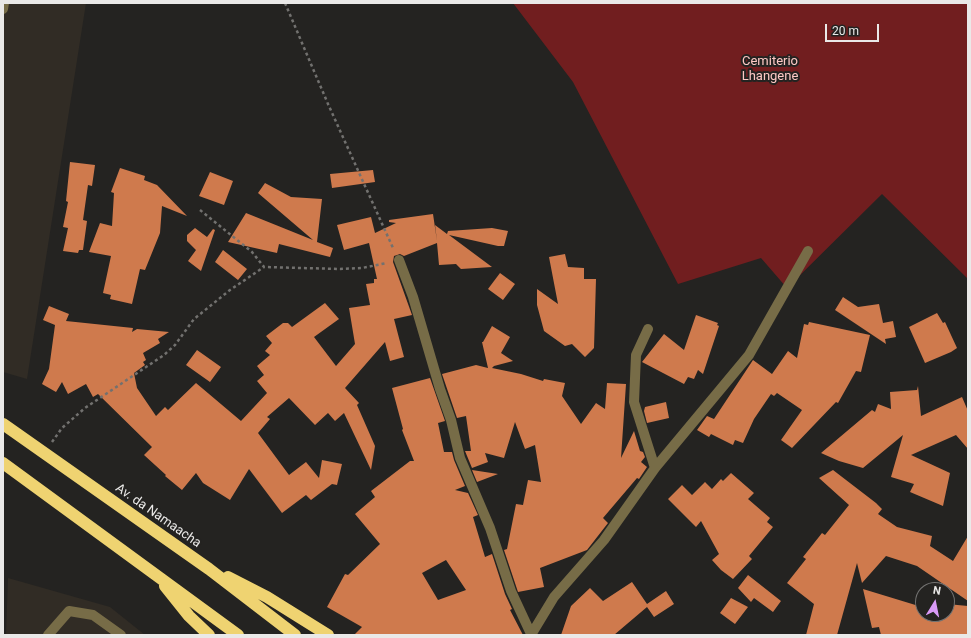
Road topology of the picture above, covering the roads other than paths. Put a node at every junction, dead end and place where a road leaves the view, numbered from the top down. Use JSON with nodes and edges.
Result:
{"nodes":[{"id":1,"x":4,"y":3,"type":"edge"},
{"id":2,"x":3,"y":9,"type":"edge"},
{"id":3,"x":808,"y":251,"type":"dead end"},
{"id":4,"x":399,"y":260,"type":"road end"},
{"id":5,"x":648,"y":329,"type":"dead end"},
{"id":6,"x":3,"y":424,"type":"edge"},
{"id":7,"x":3,"y":463,"type":"edge"},
{"id":8,"x":655,"y":468,"type":"junction"},
{"id":9,"x":209,"y":569,"type":"junction"},
{"id":10,"x":158,"y":575,"type":"junction"},
{"id":11,"x":48,"y":635,"type":"edge"},
{"id":12,"x":121,"y":635,"type":"edge"},
{"id":13,"x":209,"y":635,"type":"edge"},
{"id":14,"x":238,"y":635,"type":"edge"},
{"id":15,"x":295,"y":635,"type":"edge"},
{"id":16,"x":328,"y":635,"type":"edge"},
{"id":17,"x":531,"y":635,"type":"edge"}],
"edges":[{"from":1,"to":2,"type":"street"},
{"from":3,"to":8,"type":"street"},
{"from":4,"to":17,"type":"street"},
{"from":5,"to":8,"type":"street"},
{"from":6,"to":9,"type":"highway","name":"Av. da Namaacha"},
{"from":7,"to":10,"type":"highway"},
{"from":8,"to":17,"type":"street"},
{"from":9,"to":15,"type":"highway","name":"Av. da Namaacha"},
{"from":9,"to":16,"type":"highway"},
{"from":10,"to":13,"type":"highway"},
{"from":10,"to":14,"type":"highway"},
{"from":11,"to":12,"type":"street"}]}
